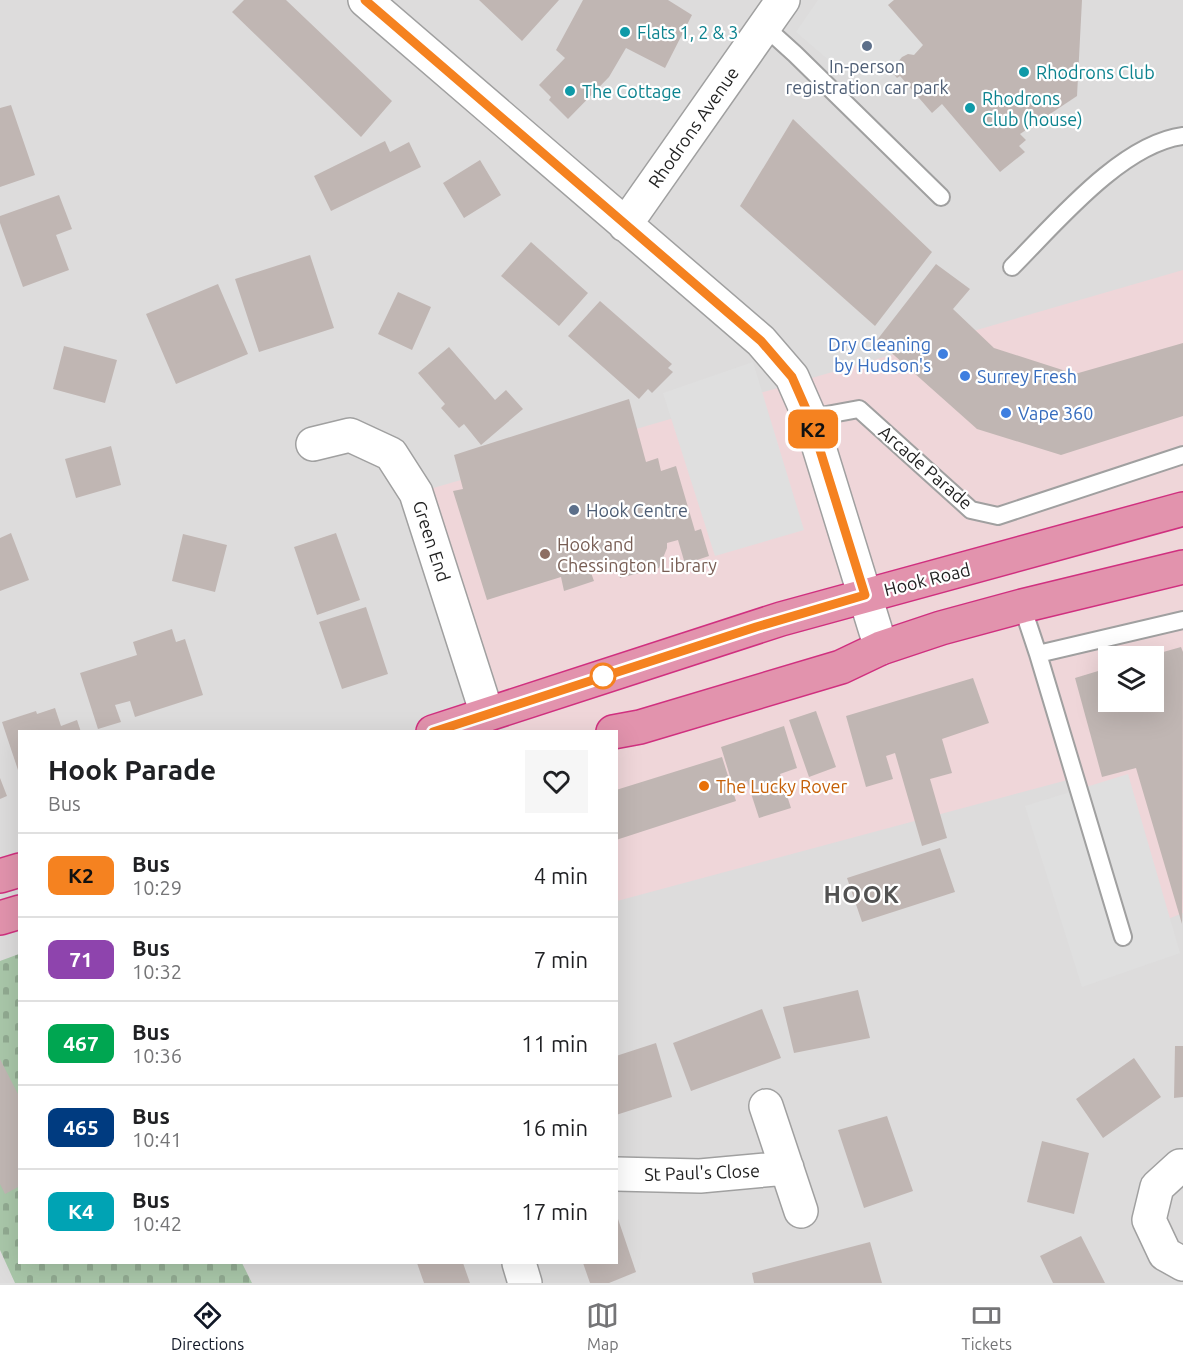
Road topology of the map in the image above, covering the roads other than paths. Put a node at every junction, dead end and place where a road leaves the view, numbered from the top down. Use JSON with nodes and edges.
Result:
{"nodes":[{"id":1,"x":365,"y":0,"type":"edge"},
{"id":2,"x":783,"y":0,"type":"edge"},
{"id":3,"x":764,"y":26,"type":"junction"},
{"id":4,"x":1183,"y":136,"type":"edge"},
{"id":5,"x":941,"y":197,"type":"dead end"},
{"id":6,"x":625,"y":225,"type":"junction"},
{"id":7,"x":1012,"y":267,"type":"dead end"},
{"id":8,"x":810,"y":418,"type":"junction"},
{"id":9,"x":313,"y":444,"type":"dead end"},
{"id":10,"x":1183,"y":455,"type":"edge"},
{"id":11,"x":1183,"y":509,"type":"edge"},
{"id":12,"x":1183,"y":567,"type":"edge"},
{"id":13,"x":865,"y":595,"type":"junction"},
{"id":14,"x":1022,"y":606,"type":"junction"},
{"id":15,"x":1183,"y":620,"type":"edge"},
{"id":16,"x":881,"y":648,"type":"junction"},
{"id":17,"x":1038,"y":654,"type":"junction"},
{"id":18,"x":487,"y":714,"type":"junction"},
{"id":19,"x":439,"y":730,"type":"edge"},
{"id":20,"x":618,"y":731,"type":"edge"},
{"id":21,"x":18,"y":871,"type":"edge"},
{"id":22,"x":0,"y":876,"type":"edge"},
{"id":23,"x":18,"y":913,"type":"edge"},
{"id":24,"x":0,"y":918,"type":"edge"},
{"id":25,"x":1123,"y":937,"type":"dead end"},
{"id":26,"x":766,"y":1106,"type":"dead end"},
{"id":27,"x":1183,"y":1166,"type":"edge"},
{"id":28,"x":787,"y":1168,"type":"junction"},
{"id":29,"x":618,"y":1174,"type":"edge"},
{"id":30,"x":801,"y":1211,"type":"dead end"},
{"id":31,"x":519,"y":1264,"type":"edge"},
{"id":32,"x":1183,"y":1264,"type":"edge"},
{"id":33,"x":525,"y":1283,"type":"edge"}],
"edges":[{"from":1,"to":6,"type":"street"},
{"from":2,"to":3,"type":"street","name":"Rhodrons Avenue"},
{"from":3,"to":5,"type":"lane"},
{"from":3,"to":6,"type":"street","name":"Rhodrons Avenue"},
{"from":4,"to":7,"type":"lane"},
{"from":6,"to":8,"type":"street"},
{"from":8,"to":10,"type":"lane","name":"Arcade Parade"},
{"from":8,"to":13,"type":"street"},
{"from":9,"to":18,"type":"street","name":"Green End"},
{"from":11,"to":13,"type":"highway","name":"Hook Road"},
{"from":12,"to":14,"type":"highway"},
{"from":13,"to":16,"type":"street"},
{"from":13,"to":18,"type":"highway","name":"Hook Road"},
{"from":14,"to":16,"type":"highway"},
{"from":14,"to":17,"type":"lane"},
{"from":15,"to":17,"type":"lane"},
{"from":16,"to":20,"type":"highway"},
{"from":17,"to":25,"type":"lane"},
{"from":18,"to":19,"type":"highway","name":"Hook Road"},
{"from":21,"to":22,"type":"highway"},
{"from":23,"to":24,"type":"highway"},
{"from":26,"to":28,"type":"street","name":"St Paul's Close"},
{"from":27,"to":32,"type":"street"},
{"from":28,"to":29,"type":"street","name":"St Paul's Close"},
{"from":28,"to":30,"type":"street","name":"St Paul's Close"},
{"from":31,"to":33,"type":"street"}]}
